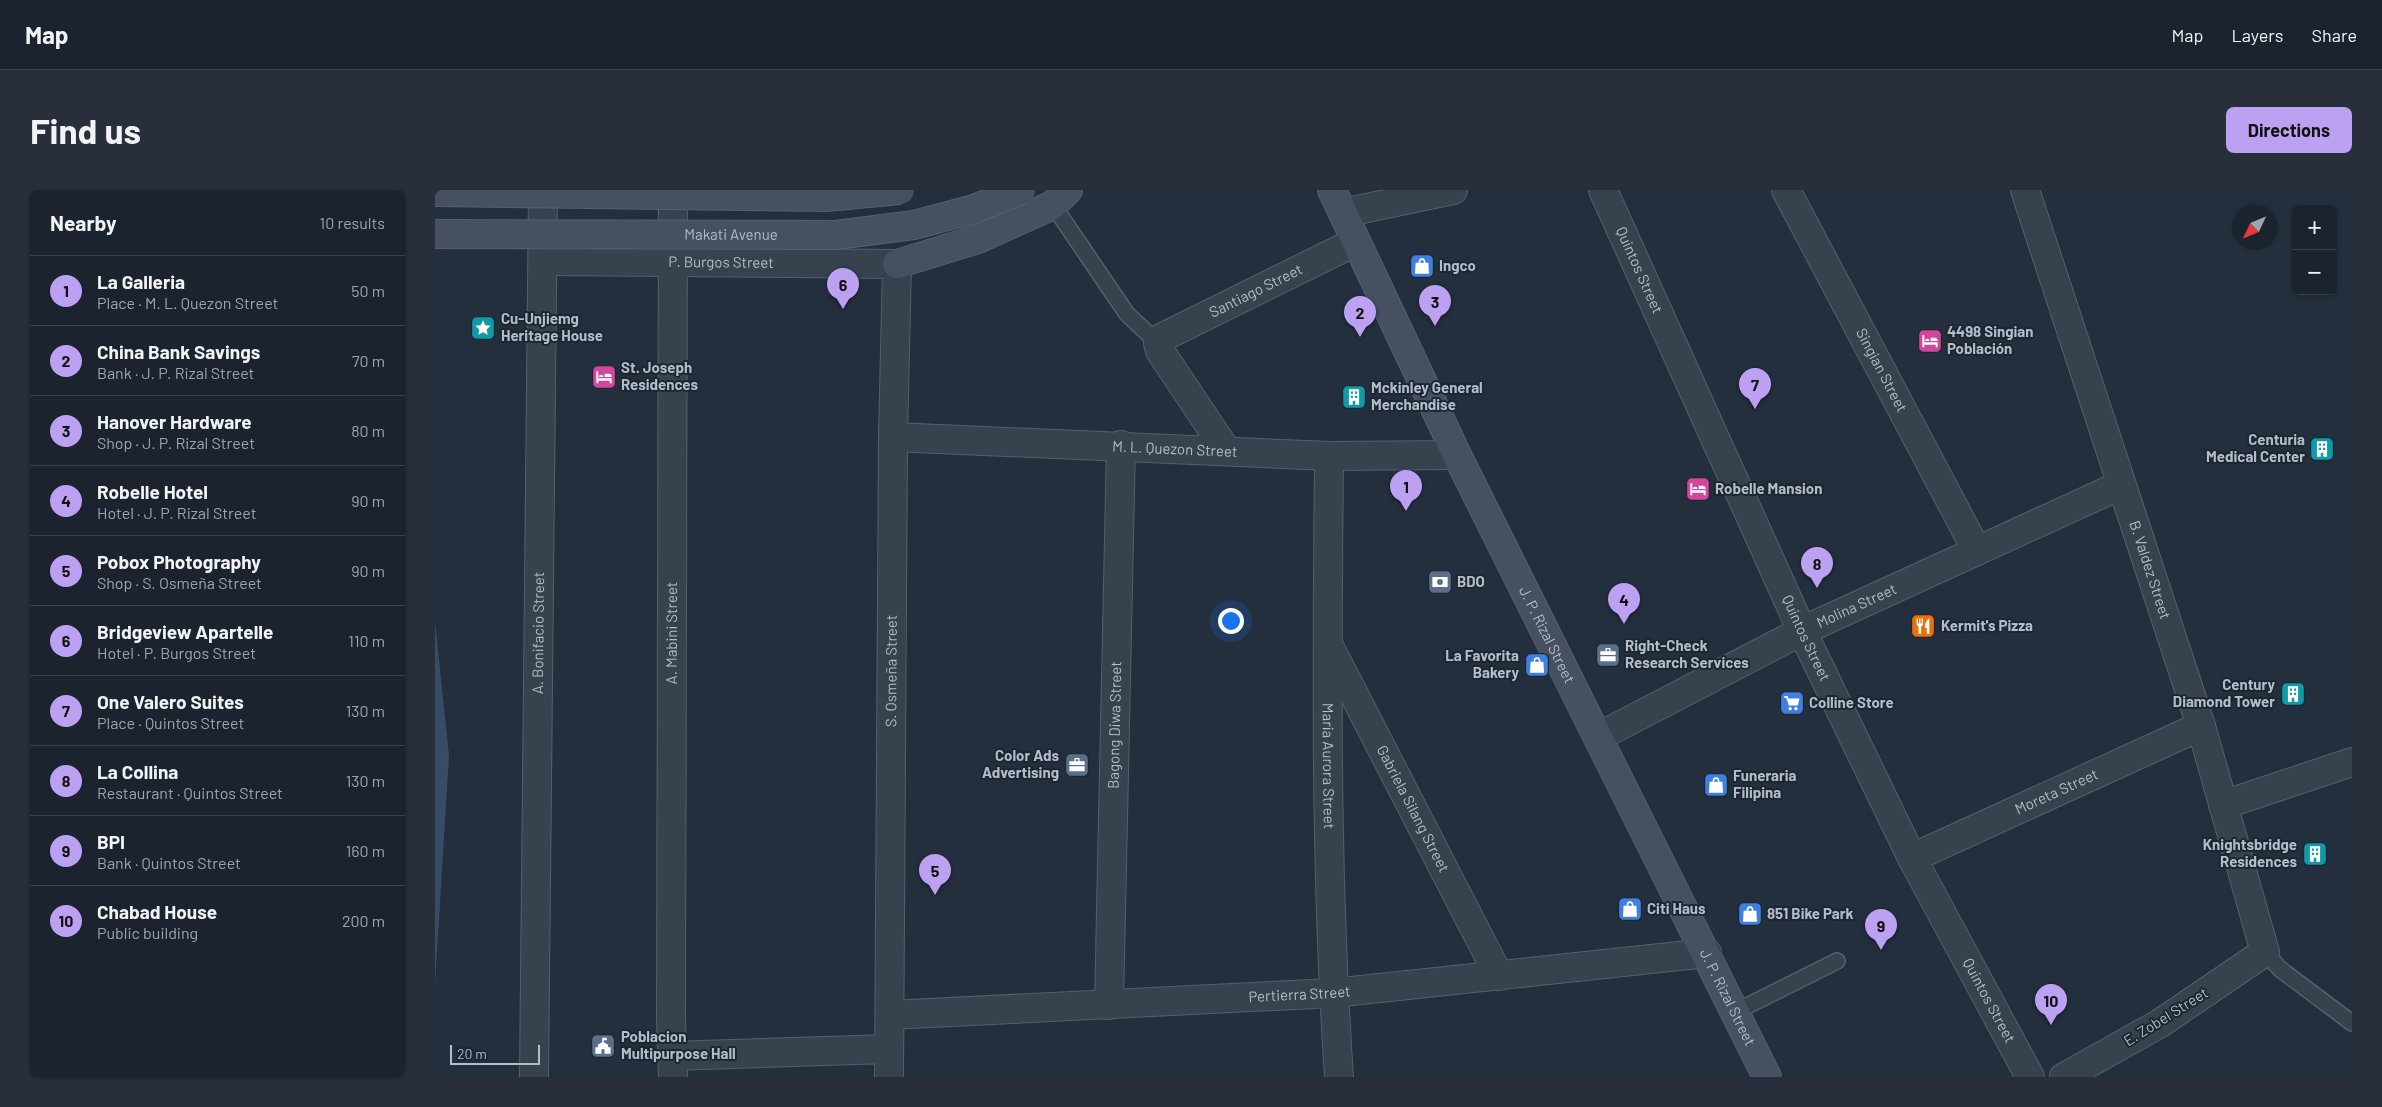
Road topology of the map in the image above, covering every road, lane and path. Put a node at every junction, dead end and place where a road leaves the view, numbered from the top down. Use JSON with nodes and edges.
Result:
{"nodes":[{"id":1,"x":543,"y":190,"type":"edge"},
{"id":2,"x":673,"y":190,"type":"edge"},
{"id":3,"x":900,"y":190,"type":"edge"},
{"id":4,"x":1021,"y":190,"type":"edge"},
{"id":5,"x":1453,"y":190,"type":"edge"},
{"id":6,"x":1603,"y":190,"type":"edge"},
{"id":7,"x":1786,"y":190,"type":"edge"},
{"id":8,"x":2025,"y":190,"type":"edge"},
{"id":9,"x":435,"y":192,"type":"edge"},
{"id":10,"x":1060,"y":198,"type":"edge"},
{"id":11,"x":1337,"y":202,"type":"edge"},
{"id":12,"x":435,"y":234,"type":"edge"},
{"id":13,"x":1355,"y":242,"type":"junction"},
{"id":14,"x":543,"y":261,"type":"junction"},
{"id":15,"x":673,"y":263,"type":"junction"},
{"id":16,"x":897,"y":264,"type":"junction"},
{"id":17,"x":1158,"y":343,"type":"junction"},
{"id":18,"x":893,"y":437,"type":"junction"},
{"id":19,"x":1121,"y":445,"type":"junction"},
{"id":20,"x":1226,"y":450,"type":"junction"},
{"id":21,"x":1457,"y":455,"type":"junction"},
{"id":22,"x":1329,"y":456,"type":"junction"},
{"id":23,"x":2121,"y":484,"type":"junction"},
{"id":24,"x":1977,"y":551,"type":"junction"},
{"id":25,"x":1802,"y":630,"type":"junction"},
{"id":26,"x":1327,"y":643,"type":"junction"},
{"id":27,"x":2201,"y":726,"type":"junction"},
{"id":28,"x":1598,"y":737,"type":"junction"},
{"id":29,"x":2352,"y":762,"type":"edge"},
{"id":30,"x":2223,"y":805,"type":"junction"},
{"id":31,"x":1912,"y":858,"type":"junction"},
{"id":32,"x":2265,"y":952,"type":"junction"},
{"id":33,"x":1707,"y":953,"type":"junction"},
{"id":34,"x":1837,"y":961,"type":"dead end"},
{"id":35,"x":1499,"y":976,"type":"junction"},
{"id":36,"x":1333,"y":993,"type":"junction"},
{"id":37,"x":1109,"y":1005,"type":"junction"},
{"id":38,"x":1735,"y":1012,"type":"junction"},
{"id":39,"x":889,"y":1015,"type":"junction"},
{"id":40,"x":2352,"y":1023,"type":"edge"},
{"id":41,"x":889,"y":1049,"type":"junction"},
{"id":42,"x":672,"y":1067,"type":"edge"},
{"id":43,"x":534,"y":1077,"type":"edge"},
{"id":44,"x":889,"y":1077,"type":"edge"},
{"id":45,"x":1339,"y":1077,"type":"edge"},
{"id":46,"x":1767,"y":1077,"type":"edge"},
{"id":47,"x":2030,"y":1077,"type":"edge"},
{"id":48,"x":2064,"y":1077,"type":"edge"}],
"edges":[{"from":1,"to":14,"type":"street","name":"A. Bonifacio Street"},
{"from":2,"to":15,"type":"street","name":"A. Mabini Street"},
{"from":3,"to":9,"type":"main road","bridge":true},
{"from":4,"to":12,"type":"main road","name":"Makati Avenue","bridge":true},
{"from":5,"to":11,"type":"street"},
{"from":6,"to":25,"type":"street","name":"Quintos Street"},
{"from":7,"to":24,"type":"street","name":"Singian Street"},
{"from":8,"to":23,"type":"street","name":"B. Valdez Street"},
{"from":10,"to":16,"type":"main road"},
{"from":10,"to":17,"type":"lane"},
{"from":11,"to":13,"type":"main road","name":"J. P. Rizal Street"},
{"from":13,"to":17,"type":"street","name":"Santiago Street"},
{"from":13,"to":21,"type":"main road","name":"J. P. Rizal Street"},
{"from":14,"to":15,"type":"street","name":"P. Burgos Street"},
{"from":14,"to":43,"type":"street","name":"A. Bonifacio Street"},
{"from":15,"to":16,"type":"street","name":"P. Burgos Street"},
{"from":15,"to":42,"type":"street","name":"A. Mabini Street"},
{"from":16,"to":18,"type":"street","name":"S. Osmeña Street"},
{"from":17,"to":20,"type":"street"},
{"from":18,"to":19,"type":"street","name":"M. L. Quezon Street"},
{"from":18,"to":39,"type":"street","name":"S. Osmeña Street"},
{"from":19,"to":20,"type":"street","name":"M. L. Quezon Street"},
{"from":19,"to":37,"type":"street","name":"Bagong Diwa Street"},
{"from":20,"to":22,"type":"street","name":"M. L. Quezon Street"},
{"from":21,"to":22,"type":"street","name":"M. L. Quezon Street"},
{"from":21,"to":28,"type":"main road","name":"J. P. Rizal Street"},
{"from":22,"to":26,"type":"street","name":"Maria Aurora Street"},
{"from":23,"to":24,"type":"street","name":"Molina Street"},
{"from":23,"to":27,"type":"street","name":"B. Valdez Street"},
{"from":24,"to":25,"type":"street","name":"Molina Street"},
{"from":25,"to":28,"type":"street","name":"Molina Street"},
{"from":25,"to":31,"type":"street","name":"Quintos Street"},
{"from":26,"to":35,"type":"street","name":"Gabriela Silang Street"},
{"from":26,"to":36,"type":"street","name":"Maria Aurora Street"},
{"from":27,"to":30,"type":"street","name":"B. Valdez Street"},
{"from":27,"to":31,"type":"street","name":"Moreta Street"},
{"from":28,"to":33,"type":"main road","name":"J. P. Rizal Street"},
{"from":29,"to":30,"type":"street"},
{"from":30,"to":32,"type":"street","name":"B. Valdez Street"},
{"from":31,"to":47,"type":"street","name":"Quintos Street"},
{"from":32,"to":40,"type":"lane"},
{"from":32,"to":48,"type":"street","name":"E. Zobel Street"},
{"from":33,"to":35,"type":"street","name":"Pertierra Street"},
{"from":33,"to":38,"type":"main road","name":"J. P. Rizal Street"},
{"from":34,"to":38,"type":"lane"},
{"from":35,"to":36,"type":"street","name":"Pertierra Street"},
{"from":36,"to":37,"type":"street","name":"Pertierra Street"},
{"from":36,"to":45,"type":"street","name":"Maria Aurora Street"},
{"from":37,"to":39,"type":"street","name":"Pertierra Street"},
{"from":38,"to":46,"type":"main road","name":"J. P. Rizal Street"},
{"from":39,"to":41,"type":"street","name":"S. Osmeña Street"},
{"from":41,"to":42,"type":"street"},
{"from":41,"to":44,"type":"street","name":"S. Osmeña Street"}]}
